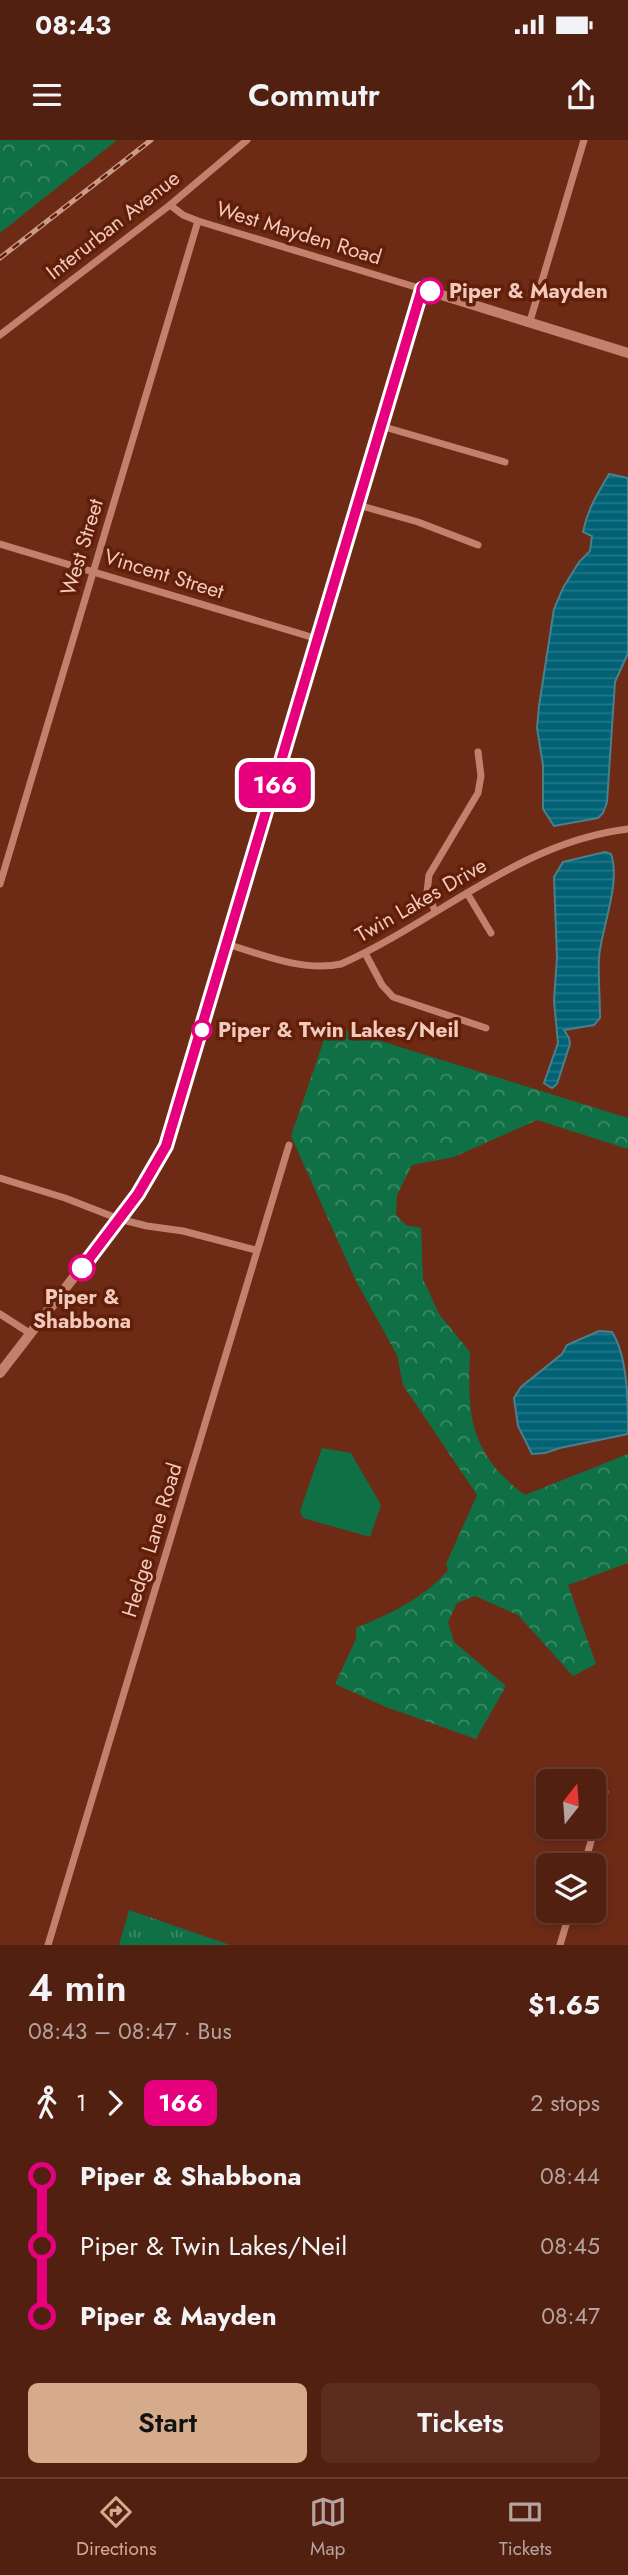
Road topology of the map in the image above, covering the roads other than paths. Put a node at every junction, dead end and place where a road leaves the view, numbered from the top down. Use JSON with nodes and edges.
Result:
{"nodes":[{"id":1,"x":247,"y":140,"type":"edge"},
{"id":2,"x":584,"y":140,"type":"edge"},
{"id":3,"x":170,"y":205,"type":"junction"},
{"id":4,"x":198,"y":220,"type":"junction"},
{"id":5,"x":422,"y":289,"type":"junction"},
{"id":6,"x":530,"y":321,"type":"junction"},
{"id":7,"x":0,"y":335,"type":"edge"},
{"id":8,"x":628,"y":353,"type":"edge"},
{"id":9,"x":381,"y":426,"type":"junction"},
{"id":10,"x":505,"y":462,"type":"dead end"},
{"id":11,"x":358,"y":505,"type":"junction"},
{"id":12,"x":0,"y":544,"type":"edge"},
{"id":13,"x":478,"y":545,"type":"dead end"},
{"id":14,"x":93,"y":571,"type":"junction"},
{"id":15,"x":318,"y":639,"type":"junction"},
{"id":16,"x":478,"y":752,"type":"dead end"},
{"id":17,"x":628,"y":829,"type":"edge"},
{"id":18,"x":0,"y":884,"type":"edge"},
{"id":19,"x":467,"y":893,"type":"junction"},
{"id":20,"x":435,"y":911,"type":"junction"},
{"id":21,"x":491,"y":933,"type":"dead end"},
{"id":22,"x":228,"y":944,"type":"junction"},
{"id":23,"x":365,"y":953,"type":"junction"},
{"id":24,"x":486,"y":1028,"type":"dead end"},
{"id":25,"x":289,"y":1145,"type":"dead end"},
{"id":26,"x":0,"y":1178,"type":"edge"},
{"id":27,"x":119,"y":1219,"type":"junction"},
{"id":28,"x":256,"y":1250,"type":"junction"},
{"id":29,"x":0,"y":1314,"type":"edge"},
{"id":30,"x":31,"y":1334,"type":"junction"},
{"id":31,"x":0,"y":1373,"type":"edge"},
{"id":32,"x":566,"y":1923,"type":"edge"},
{"id":33,"x":48,"y":1945,"type":"edge"},
{"id":34,"x":560,"y":1945,"type":"edge"}],
"edges":[{"from":1,"to":3,"type":"street","name":"Interurban Avenue"},
{"from":2,"to":6,"type":"street"},
{"from":3,"to":4,"type":"street","name":"West Mayden Road"},
{"from":3,"to":7,"type":"street","name":"Interurban Avenue"},
{"from":4,"to":5,"type":"street","name":"West Mayden Road"},
{"from":4,"to":14,"type":"street","name":"West Street"},
{"from":5,"to":6,"type":"street"},
{"from":5,"to":9,"type":"street"},
{"from":6,"to":8,"type":"street"},
{"from":9,"to":10,"type":"street"},
{"from":9,"to":11,"type":"street"},
{"from":11,"to":13,"type":"street"},
{"from":11,"to":15,"type":"street"},
{"from":12,"to":14,"type":"street","name":"Vincent Street"},
{"from":14,"to":15,"type":"street","name":"Vincent Street"},
{"from":14,"to":18,"type":"street","name":"West Street"},
{"from":15,"to":22,"type":"street"},
{"from":16,"to":20,"type":"street"},
{"from":17,"to":19,"type":"street","name":"Twin Lakes Drive"},
{"from":19,"to":20,"type":"street","name":"Twin Lakes Drive"},
{"from":19,"to":21,"type":"street"},
{"from":20,"to":23,"type":"street","name":"Twin Lakes Drive"},
{"from":22,"to":23,"type":"street","name":"Twin Lakes Drive"},
{"from":22,"to":27,"type":"street"},
{"from":23,"to":24,"type":"street"},
{"from":25,"to":28,"type":"street","name":"Hedge Lane Road"},
{"from":26,"to":27,"type":"street"},
{"from":27,"to":28,"type":"street"},
{"from":27,"to":30,"type":"street"},
{"from":28,"to":33,"type":"street","name":"Hedge Lane Road"},
{"from":29,"to":30,"type":"street"},
{"from":30,"to":31,"type":"street"},
{"from":32,"to":34,"type":"street"}]}
